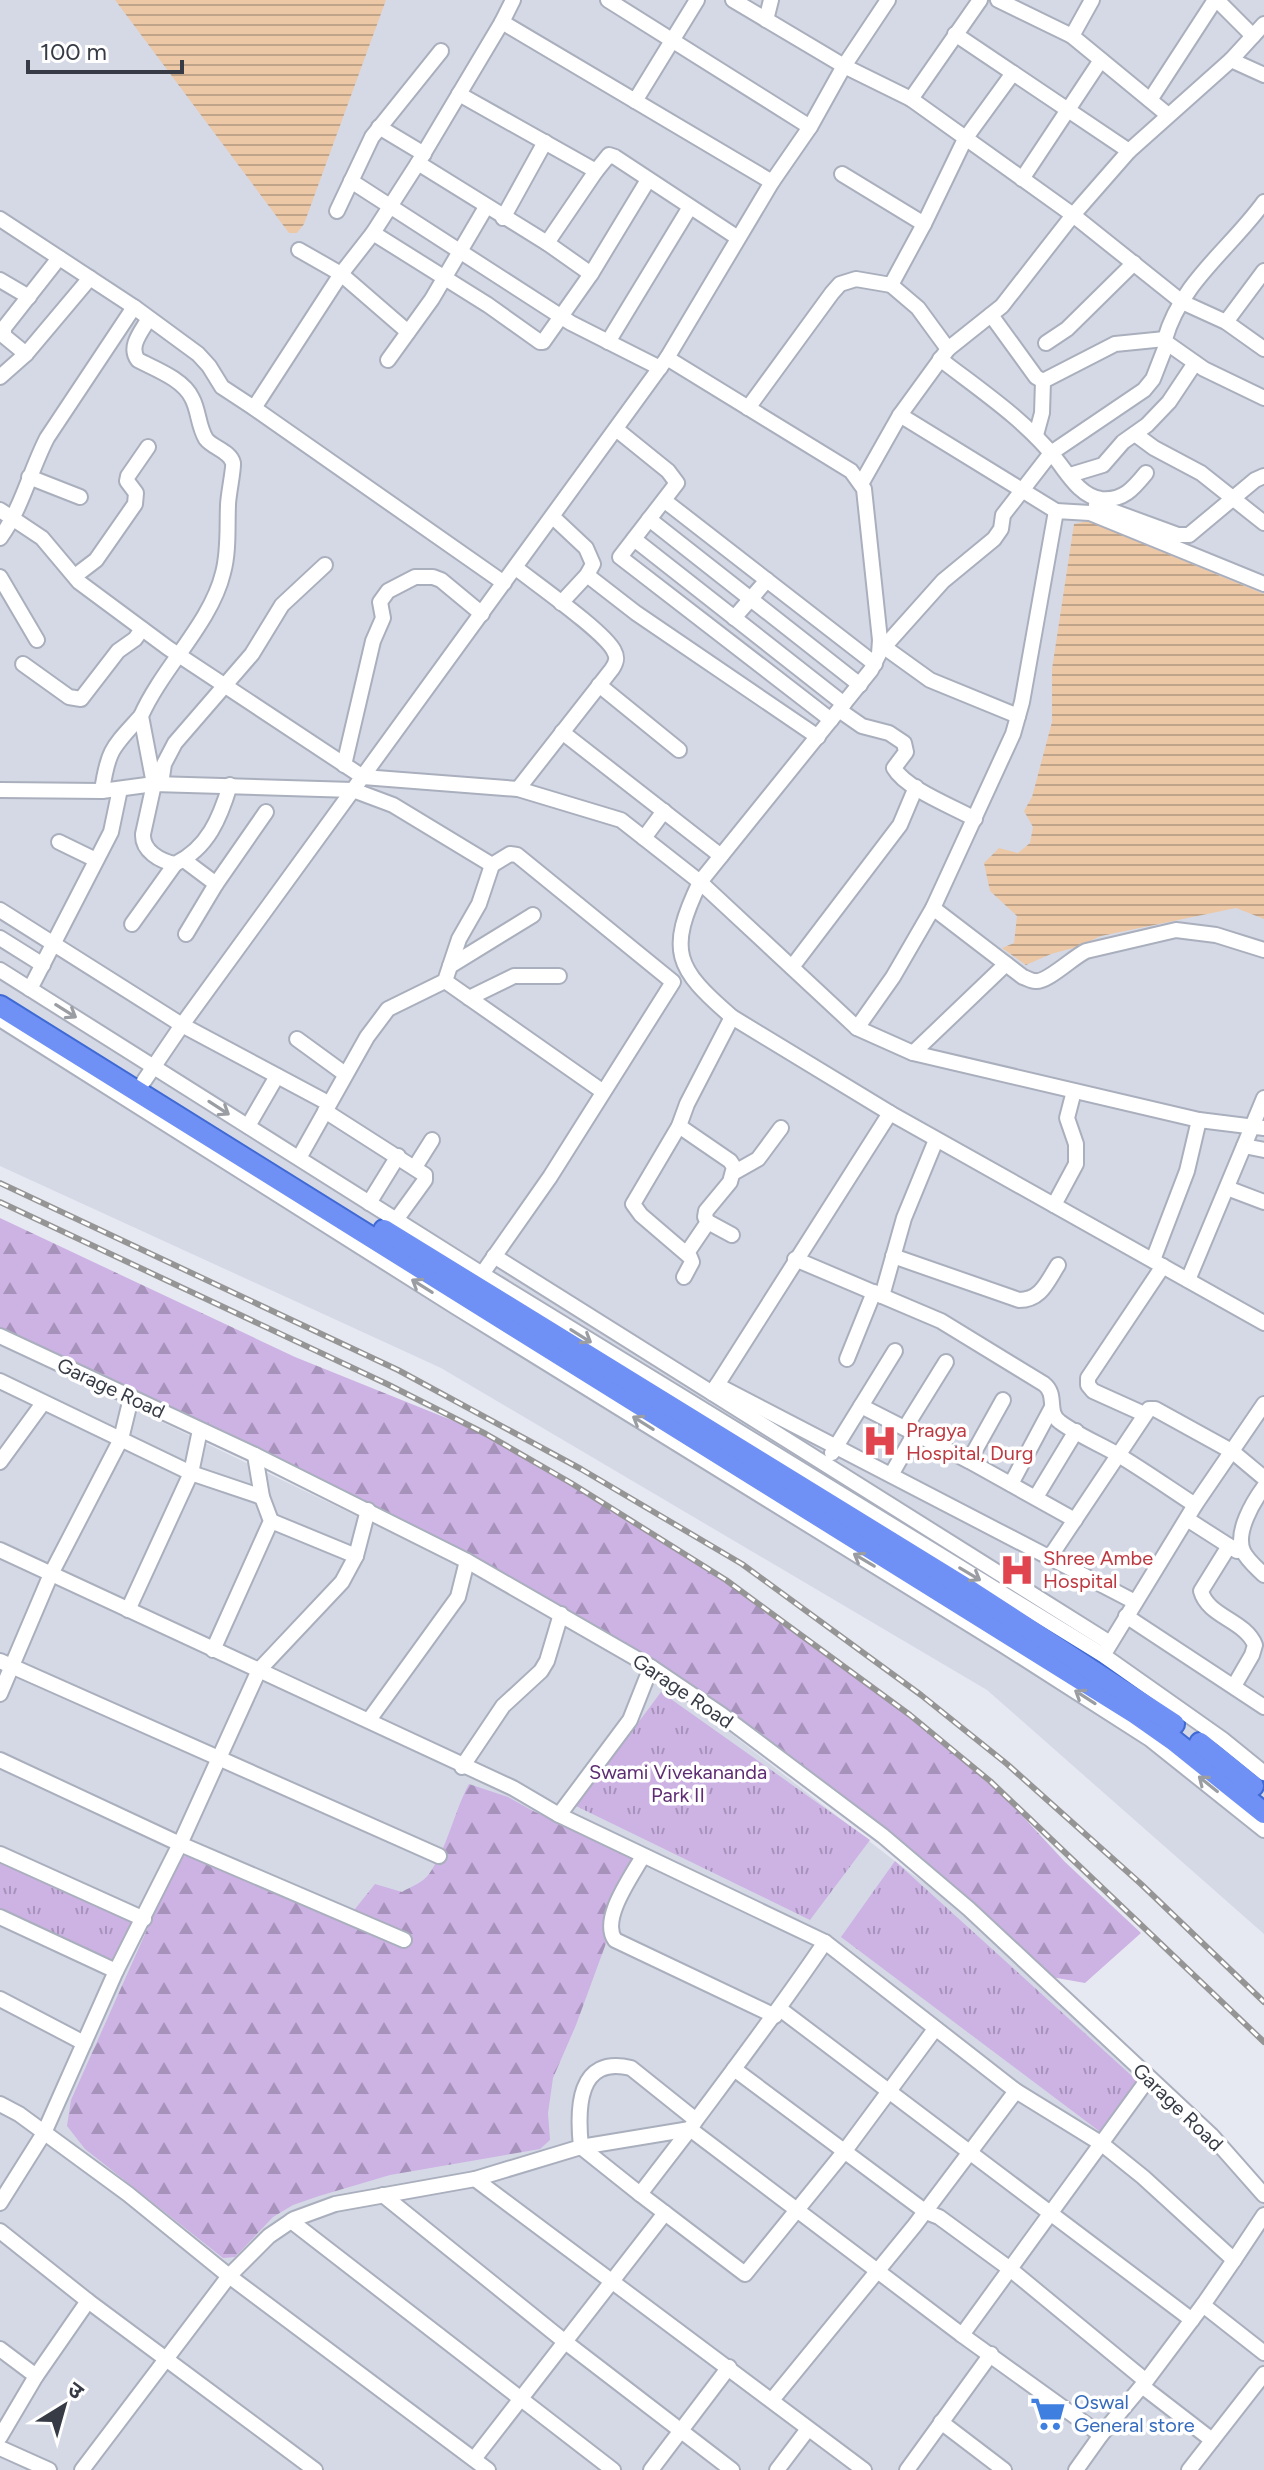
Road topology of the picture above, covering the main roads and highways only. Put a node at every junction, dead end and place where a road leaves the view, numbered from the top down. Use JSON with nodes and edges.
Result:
{"nodes":[{"id":1,"x":0,"y":992,"type":"edge"},
{"id":2,"x":0,"y":1006,"type":"edge"},
{"id":3,"x":1179,"y":1726,"type":"junction"},
{"id":4,"x":1264,"y":1795,"type":"edge"},
{"id":5,"x":1264,"y":1813,"type":"edge"}],
"edges":[{"from":1,"to":3,"type":"highway"},
{"from":2,"to":3,"type":"highway"},
{"from":3,"to":4,"type":"highway"},
{"from":3,"to":5,"type":"highway"}]}
